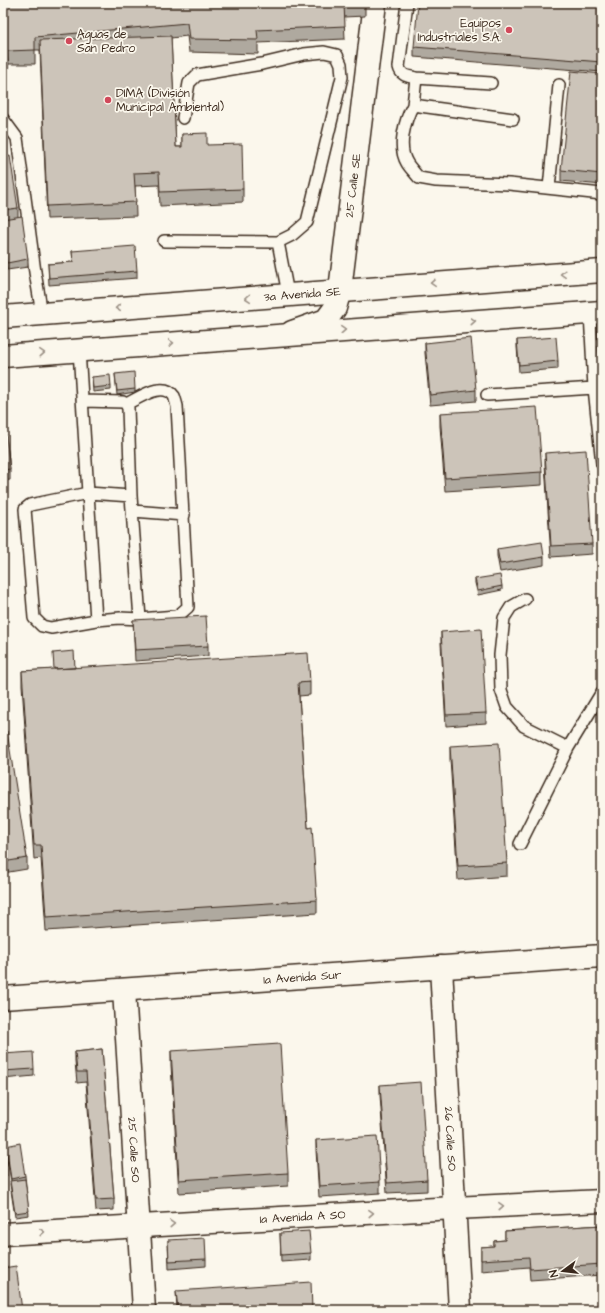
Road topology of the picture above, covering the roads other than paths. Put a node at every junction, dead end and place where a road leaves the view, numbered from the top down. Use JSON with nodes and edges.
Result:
{"nodes":[{"id":1,"x":375,"y":3,"type":"edge"},
{"id":2,"x":407,"y":3,"type":"edge"},
{"id":3,"x":416,"y":78,"type":"junction"},
{"id":4,"x":491,"y":83,"type":"dead end"},
{"id":5,"x":559,"y":85,"type":"dead end"},
{"id":6,"x":413,"y":105,"type":"junction"},
{"id":7,"x":183,"y":118,"type":"dead end"},
{"id":8,"x":513,"y":118,"type":"dead end"},
{"id":9,"x":3,"y":119,"type":"edge"},
{"id":10,"x":549,"y":188,"type":"junction"},
{"id":11,"x":602,"y":194,"type":"edge"},
{"id":12,"x":164,"y":242,"type":"dead end"},
{"id":13,"x":278,"y":242,"type":"junction"},
{"id":14,"x":602,"y":271,"type":"edge"},
{"id":15,"x":340,"y":290,"type":"junction"},
{"id":16,"x":288,"y":294,"type":"junction"},
{"id":17,"x":596,"y":312,"type":"edge"},
{"id":18,"x":42,"y":314,"type":"junction"},
{"id":19,"x":3,"y":317,"type":"edge"},
{"id":20,"x":283,"y":334,"type":"junction"},
{"id":21,"x":79,"y":350,"type":"junction"},
{"id":22,"x":3,"y":356,"type":"edge"},
{"id":23,"x":594,"y":388,"type":"junction"},
{"id":24,"x":487,"y":395,"type":"dead end"},
{"id":25,"x":83,"y":401,"type":"junction"},
{"id":26,"x":126,"y":404,"type":"junction"},
{"id":27,"x":602,"y":464,"type":"edge"},
{"id":28,"x":88,"y":493,"type":"junction"},
{"id":29,"x":131,"y":496,"type":"junction"},
{"id":30,"x":133,"y":511,"type":"junction"},
{"id":31,"x":184,"y":515,"type":"junction"},
{"id":32,"x":525,"y":599,"type":"dead end"},
{"id":33,"x":140,"y":619,"type":"junction"},
{"id":34,"x":96,"y":620,"type":"junction"},
{"id":35,"x":602,"y":692,"type":"edge"},
{"id":36,"x":568,"y":748,"type":"junction"},
{"id":37,"x":520,"y":844,"type":"dead end"},
{"id":38,"x":602,"y":956,"type":"edge"},
{"id":39,"x":441,"y":967,"type":"junction"},
{"id":40,"x":124,"y":990,"type":"junction"},
{"id":41,"x":4,"y":995,"type":"edge"},
{"id":42,"x":602,"y":1201,"type":"edge"},
{"id":43,"x":454,"y":1208,"type":"junction"},
{"id":44,"x":139,"y":1226,"type":"junction"},
{"id":45,"x":3,"y":1234,"type":"edge"},
{"id":46,"x":144,"y":1310,"type":"edge"},
{"id":47,"x":460,"y":1310,"type":"edge"}],
"edges":[{"from":1,"to":15,"type":"street","name":"25 Calle SE"},
{"from":2,"to":3,"type":"lane"},
{"from":3,"to":4,"type":"lane"},
{"from":3,"to":6,"type":"lane"},
{"from":5,"to":10,"type":"lane"},
{"from":6,"to":8,"type":"lane"},
{"from":6,"to":10,"type":"lane"},
{"from":7,"to":13,"type":"lane"},
{"from":9,"to":18,"type":"lane"},
{"from":10,"to":11,"type":"lane"},
{"from":12,"to":13,"type":"lane"},
{"from":13,"to":16,"type":"lane"},
{"from":14,"to":15,"type":"street","name":"3a Avenida SE","one_way":true},
{"from":15,"to":16,"type":"street","name":"3a Avenida SE"},
{"from":15,"to":20,"type":"street","name":"25 Calle SE"},
{"from":16,"to":18,"type":"street","name":"3a Avenida SE","one_way":true},
{"from":20,"to":17,"type":"street","one_way":true},
{"from":17,"to":23,"type":"lane"},
{"from":18,"to":19,"type":"street","name":"3a Avenida SE"},
{"from":21,"to":20,"type":"street","one_way":true},
{"from":22,"to":21,"type":"street","one_way":true},
{"from":21,"to":25,"type":"lane"},
{"from":23,"to":24,"type":"lane"},
{"from":23,"to":27,"type":"lane"},
{"from":25,"to":26,"type":"lane"},
{"from":25,"to":28,"type":"lane"},
{"from":26,"to":29,"type":"lane"},
{"from":26,"to":31,"type":"lane"},
{"from":28,"to":29,"type":"lane"},
{"from":28,"to":34,"type":"lane"},
{"from":28,"to":34,"type":"lane"},
{"from":29,"to":30,"type":"lane"},
{"from":30,"to":31,"type":"lane"},
{"from":30,"to":33,"type":"lane"},
{"from":31,"to":33,"type":"lane"},
{"from":32,"to":36,"type":"lane"},
{"from":33,"to":34,"type":"lane"},
{"from":35,"to":36,"type":"lane"},
{"from":36,"to":37,"type":"lane"},
{"from":38,"to":39,"type":"street","name":"1a Avenida Sur"},
{"from":39,"to":40,"type":"street","name":"1a Avenida Sur"},
{"from":39,"to":43,"type":"street","name":"26 Calle SO"},
{"from":40,"to":41,"type":"street","name":"1a Avenida Sur"},
{"from":40,"to":44,"type":"street","name":"25 Calle SO"},
{"from":43,"to":42,"type":"street","name":"1a Avenida A SO","one_way":true},
{"from":44,"to":43,"type":"street","name":"1a Avenida A SO","one_way":true},
{"from":43,"to":47,"type":"street","name":"26 Calle SO"},
{"from":45,"to":44,"type":"street","name":"1a Avenida A SO","one_way":true},
{"from":44,"to":46,"type":"street","name":"25 Calle SO"}]}
